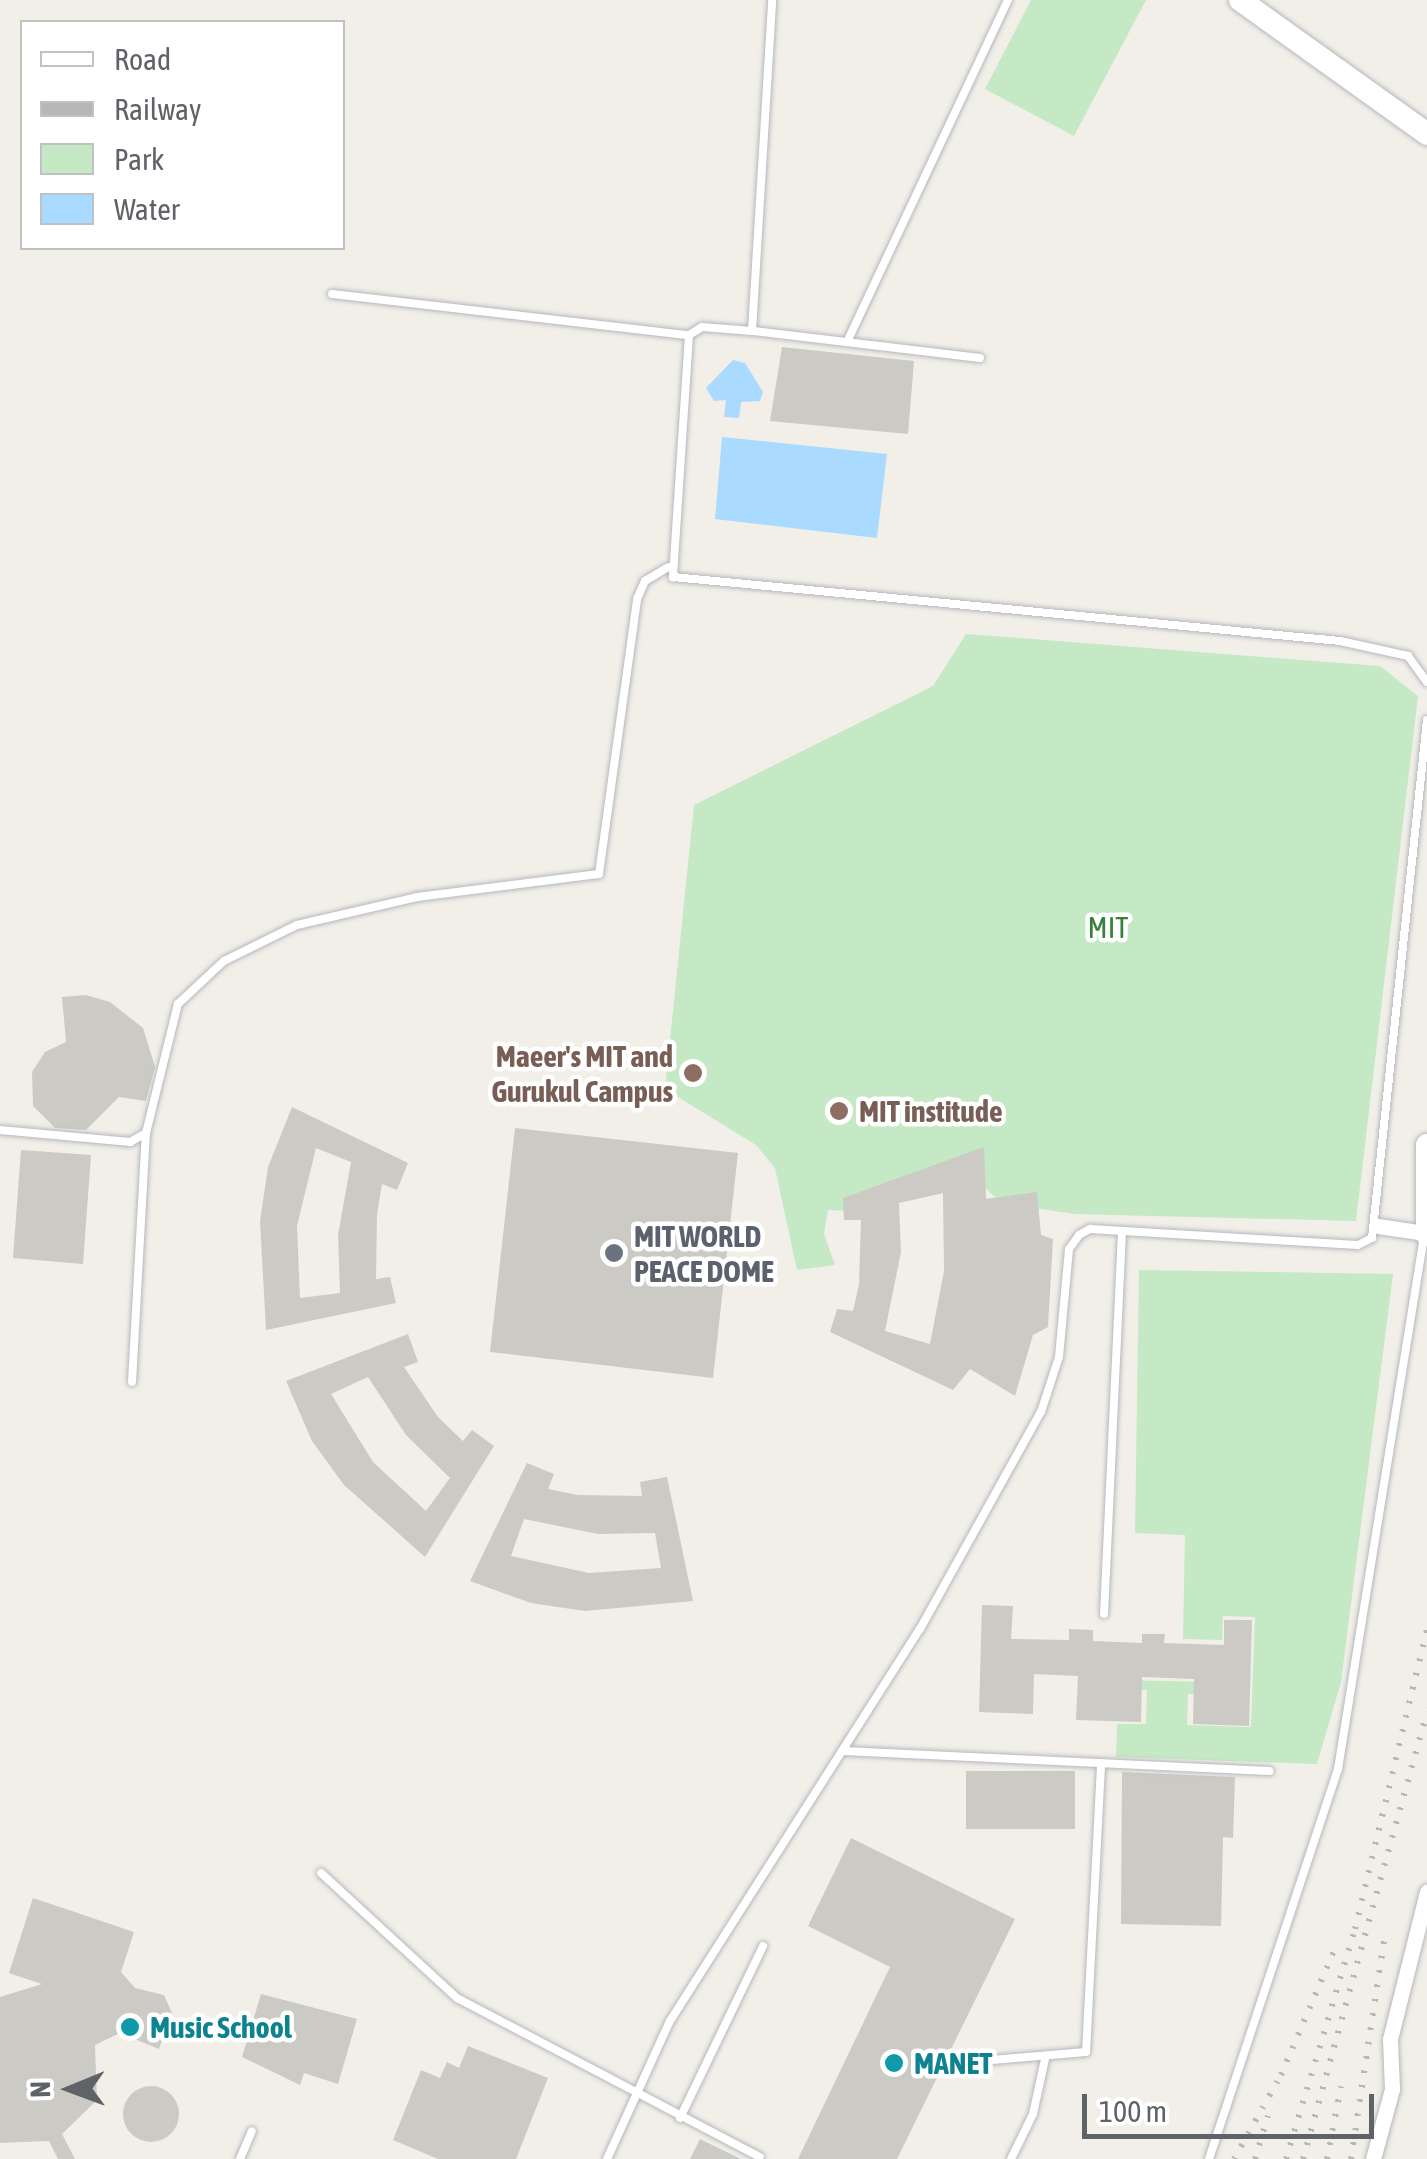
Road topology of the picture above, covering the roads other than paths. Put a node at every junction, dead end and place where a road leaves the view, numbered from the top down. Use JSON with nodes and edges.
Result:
{"nodes":[{"id":1,"x":772,"y":0,"type":"edge"},
{"id":2,"x":1008,"y":0,"type":"edge"},
{"id":3,"x":1240,"y":0,"type":"edge"},
{"id":4,"x":1427,"y":134,"type":"edge"},
{"id":5,"x":332,"y":294,"type":"dead end"},
{"id":6,"x":752,"y":331,"type":"junction"},
{"id":7,"x":689,"y":334,"type":"junction"},
{"id":8,"x":847,"y":342,"type":"junction"},
{"id":9,"x":980,"y":358,"type":"dead end"},
{"id":10,"x":668,"y":567,"type":"junction"},
{"id":11,"x":1427,"y":682,"type":"edge"},
{"id":12,"x":1427,"y":720,"type":"edge"},
{"id":13,"x":0,"y":1130,"type":"edge"},
{"id":14,"x":146,"y":1133,"type":"junction"},
{"id":15,"x":1427,"y":1144,"type":"edge"},
{"id":16,"x":1378,"y":1226,"type":"junction"},
{"id":17,"x":1122,"y":1231,"type":"junction"},
{"id":18,"x":1426,"y":1234,"type":"edge"},
{"id":19,"x":132,"y":1382,"type":"dead end"},
{"id":20,"x":1104,"y":1614,"type":"dead end"},
{"id":21,"x":842,"y":1751,"type":"junction"},
{"id":22,"x":1102,"y":1763,"type":"junction"},
{"id":23,"x":1270,"y":1771,"type":"dead end"},
{"id":24,"x":321,"y":1873,"type":"dead end"},
{"id":25,"x":1427,"y":1892,"type":"edge"},
{"id":26,"x":762,"y":1946,"type":"dead end"},
{"id":27,"x":1045,"y":2058,"type":"junction"},
{"id":28,"x":980,"y":2061,"type":"dead end"},
{"id":29,"x":636,"y":2096,"type":"junction"},
{"id":30,"x":680,"y":2118,"type":"junction"},
{"id":31,"x":252,"y":2131,"type":"dead end"},
{"id":32,"x":760,"y":2157,"type":"edge"},
{"id":33,"x":240,"y":2159,"type":"edge"},
{"id":34,"x":607,"y":2159,"type":"edge"},
{"id":35,"x":1011,"y":2159,"type":"edge"},
{"id":36,"x":1208,"y":2159,"type":"edge"},
{"id":37,"x":1373,"y":2159,"type":"edge"}],
"edges":[{"from":1,"to":6,"type":"lane"},
{"from":2,"to":8,"type":"lane"},
{"from":3,"to":4,"type":"street"},
{"from":5,"to":7,"type":"lane"},
{"from":6,"to":7,"type":"lane"},
{"from":6,"to":8,"type":"lane"},
{"from":7,"to":10,"type":"lane"},
{"from":8,"to":9,"type":"lane"},
{"from":10,"to":11,"type":"lane"},
{"from":10,"to":14,"type":"lane"},
{"from":12,"to":16,"type":"lane"},
{"from":13,"to":14,"type":"lane"},
{"from":14,"to":19,"type":"lane"},
{"from":15,"to":18,"type":"street"},
{"from":16,"to":17,"type":"lane"},
{"from":16,"to":18,"type":"street"},
{"from":17,"to":20,"type":"lane"},
{"from":17,"to":21,"type":"lane"},
{"from":18,"to":36,"type":"lane"},
{"from":21,"to":22,"type":"lane"},
{"from":21,"to":29,"type":"lane"},
{"from":22,"to":23,"type":"lane"},
{"from":22,"to":27,"type":"lane"},
{"from":24,"to":29,"type":"lane"},
{"from":25,"to":37,"type":"street"},
{"from":26,"to":30,"type":"lane"},
{"from":27,"to":28,"type":"lane"},
{"from":27,"to":35,"type":"lane"},
{"from":29,"to":30,"type":"lane"},
{"from":29,"to":34,"type":"lane"},
{"from":30,"to":32,"type":"lane"},
{"from":31,"to":33,"type":"lane"}]}
